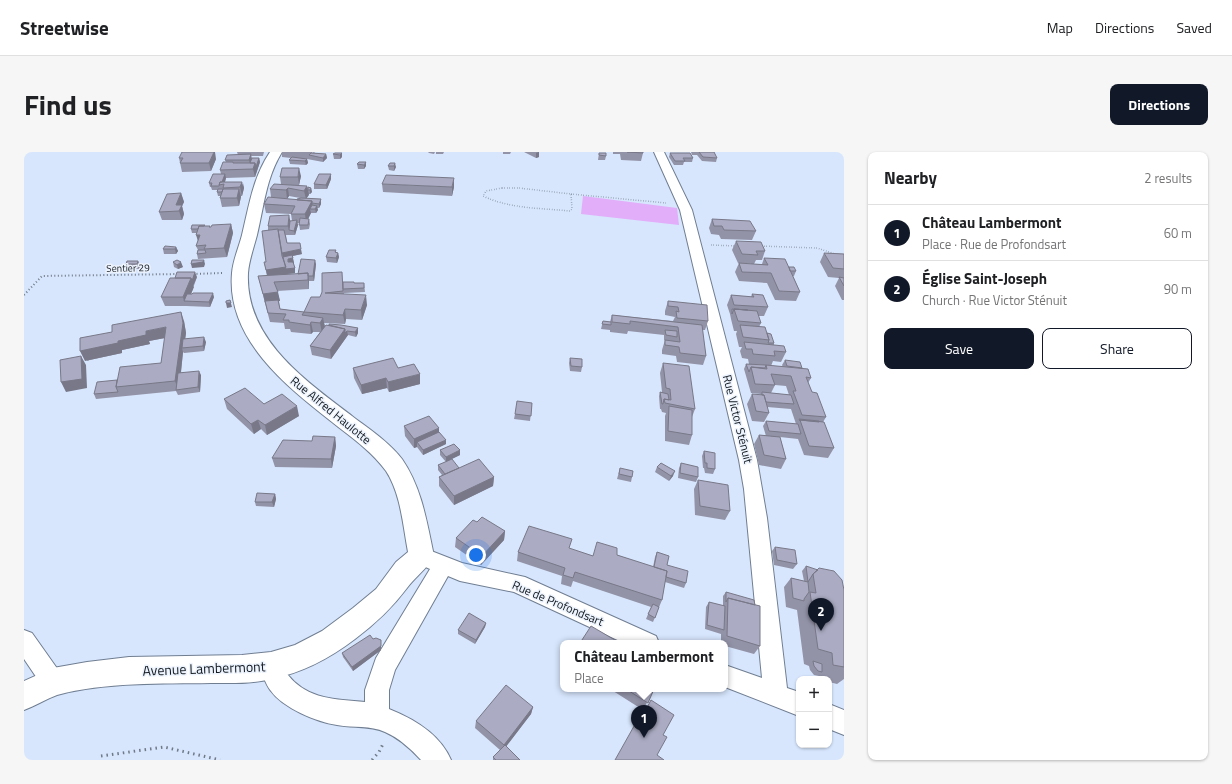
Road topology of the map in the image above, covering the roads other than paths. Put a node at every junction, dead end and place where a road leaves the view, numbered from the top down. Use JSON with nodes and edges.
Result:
{"nodes":[{"id":1,"x":276,"y":152,"type":"edge"},
{"id":2,"x":659,"y":152,"type":"edge"},
{"id":3,"x":432,"y":560,"type":"junction"},
{"id":4,"x":24,"y":640,"type":"edge"},
{"id":5,"x":641,"y":640,"type":"edge"},
{"id":6,"x":271,"y":666,"type":"junction"},
{"id":7,"x":728,"y":677,"type":"edge"},
{"id":8,"x":53,"y":682,"type":"junction"},
{"id":9,"x":776,"y":694,"type":"junction"},
{"id":10,"x":24,"y":696,"type":"edge"},
{"id":11,"x":796,"y":703,"type":"edge"},
{"id":12,"x":377,"y":716,"type":"junction"},
{"id":13,"x":832,"y":717,"type":"edge"},
{"id":14,"x":844,"y":723,"type":"edge"},
{"id":15,"x":438,"y":760,"type":"edge"}],
"edges":[{"from":1,"to":3,"type":"street","name":"Rue Alfred Haulotte"},
{"from":2,"to":9,"type":"street","name":"Rue Victor Sténuit"},
{"from":3,"to":5,"type":"street","name":"Rue de Profondsart"},
{"from":3,"to":6,"type":"street","name":"Avenue Lambermont"},
{"from":3,"to":12,"type":"street"},
{"from":4,"to":8,"type":"street"},
{"from":6,"to":8,"type":"street","name":"Avenue Lambermont"},
{"from":6,"to":12,"type":"street"},
{"from":7,"to":9,"type":"street"},
{"from":8,"to":10,"type":"street","name":"Avenue Lambermont"},
{"from":9,"to":11,"type":"street"},
{"from":12,"to":15,"type":"street"},
{"from":13,"to":14,"type":"street"}]}
